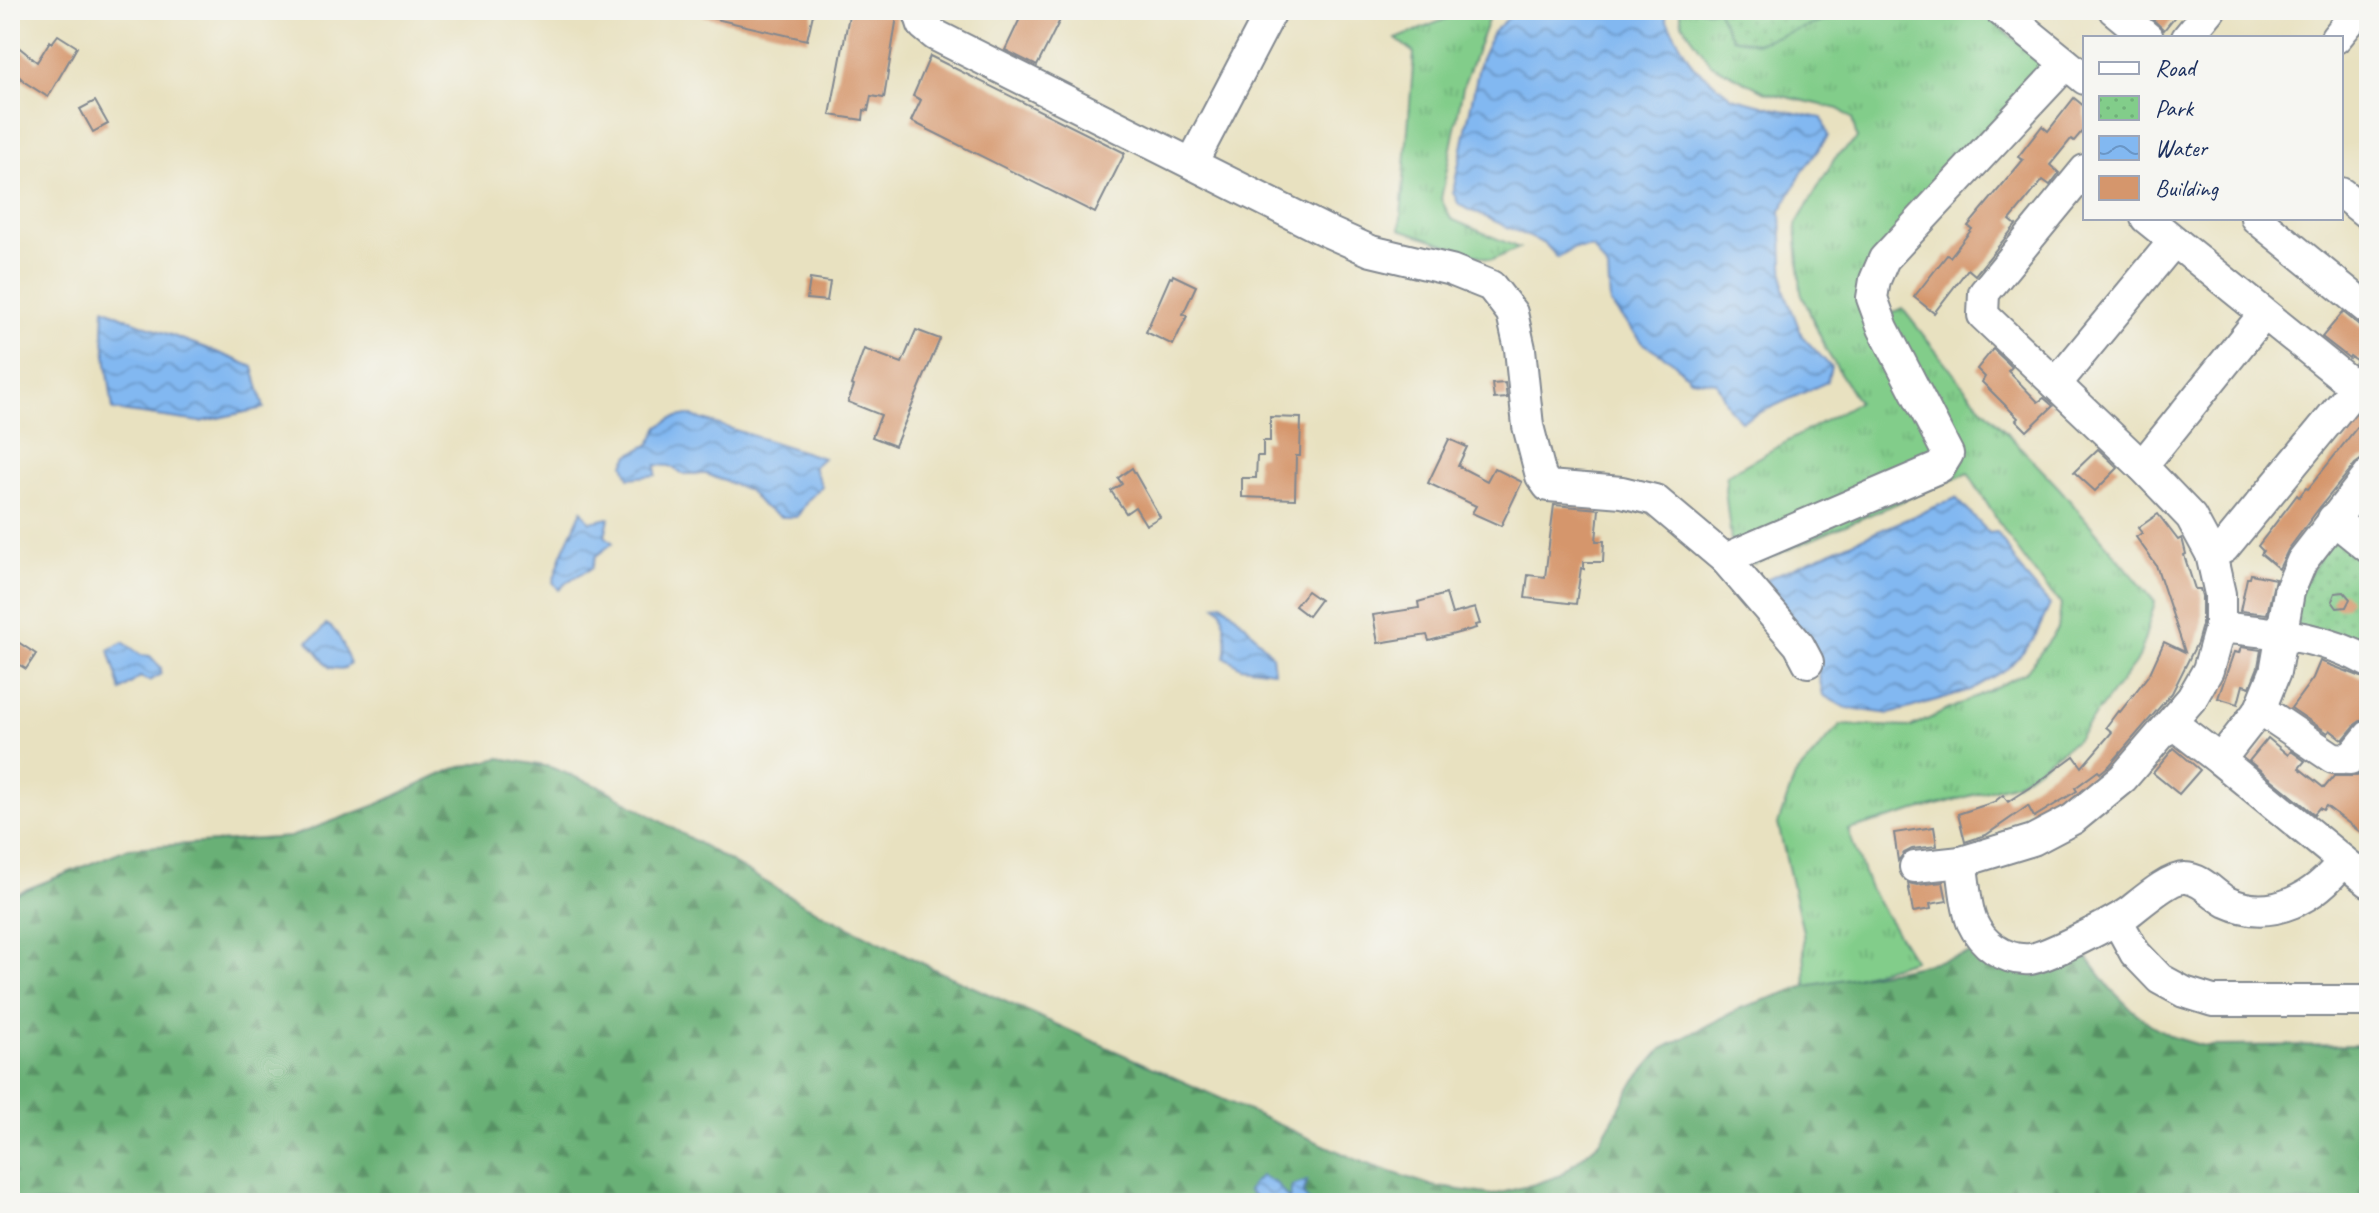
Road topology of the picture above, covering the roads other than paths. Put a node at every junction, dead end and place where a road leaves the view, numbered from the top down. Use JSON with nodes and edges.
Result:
{"nodes":[{"id":1,"x":918,"y":10,"type":"edge"},
{"id":2,"x":1272,"y":10,"type":"edge"},
{"id":3,"x":2000,"y":10,"type":"edge"},
{"id":4,"x":2114,"y":10,"type":"edge"},
{"id":5,"x":2210,"y":10,"type":"edge"},
{"id":6,"x":2359,"y":10,"type":"edge"},
{"id":7,"x":2146,"y":36,"type":"edge"},
{"id":8,"x":2189,"y":36,"type":"edge"},
{"id":9,"x":2338,"y":36,"type":"edge"},
{"id":10,"x":2075,"y":71,"type":"edge"},
{"id":11,"x":1192,"y":163,"type":"junction"},
{"id":12,"x":2083,"y":172,"type":"edge"},
{"id":13,"x":2148,"y":220,"type":"edge"},
{"id":14,"x":2258,"y":220,"type":"edge"},
{"id":15,"x":2174,"y":241,"type":"junction"},
{"id":16,"x":2369,"y":310,"type":"edge"},
{"id":17,"x":2264,"y":314,"type":"junction"},
{"id":18,"x":2056,"y":384,"type":"junction"},
{"id":19,"x":2365,"y":386,"type":"edge"},
{"id":20,"x":2142,"y":466,"type":"junction"},
{"id":21,"x":2369,"y":475,"type":"edge"},
{"id":22,"x":2333,"y":519,"type":"junction"},
{"id":23,"x":2369,"y":548,"type":"edge"},
{"id":24,"x":2211,"y":554,"type":"junction"},
{"id":25,"x":1725,"y":559,"type":"junction"},
{"id":26,"x":2220,"y":627,"type":"junction"},
{"id":27,"x":2282,"y":634,"type":"junction"},
{"id":28,"x":1808,"y":662,"type":"dead end"},
{"id":29,"x":2369,"y":662,"type":"edge"},
{"id":30,"x":2260,"y":709,"type":"junction"},
{"id":31,"x":2172,"y":723,"type":"junction"},
{"id":32,"x":2369,"y":736,"type":"edge"},
{"id":33,"x":2220,"y":760,"type":"junction"},
{"id":34,"x":2343,"y":861,"type":"junction"},
{"id":35,"x":1961,"y":862,"type":"junction"},
{"id":36,"x":1915,"y":867,"type":"dead end"},
{"id":37,"x":2369,"y":882,"type":"edge"},
{"id":38,"x":2117,"y":920,"type":"junction"},
{"id":39,"x":2369,"y":1001,"type":"edge"}],
"edges":[{"from":1,"to":11,"type":"street"},
{"from":2,"to":11,"type":"street"},
{"from":3,"to":10,"type":"street"},
{"from":4,"to":7,"type":"street"},
{"from":5,"to":8,"type":"street"},
{"from":6,"to":9,"type":"street"},
{"from":10,"to":25,"type":"street"},
{"from":11,"to":25,"type":"street"},
{"from":12,"to":18,"type":"street"},
{"from":13,"to":15,"type":"street"},
{"from":14,"to":16,"type":"street"},
{"from":15,"to":17,"type":"street"},
{"from":15,"to":18,"type":"street"},
{"from":17,"to":19,"type":"street"},
{"from":17,"to":20,"type":"street"},
{"from":18,"to":20,"type":"street"},
{"from":19,"to":24,"type":"street"},
{"from":20,"to":24,"type":"street"},
{"from":21,"to":22,"type":"street"},
{"from":22,"to":23,"type":"street"},
{"from":22,"to":27,"type":"street"},
{"from":24,"to":26,"type":"street"},
{"from":25,"to":28,"type":"street"},
{"from":26,"to":27,"type":"street"},
{"from":26,"to":31,"type":"street"},
{"from":27,"to":29,"type":"street"},
{"from":27,"to":30,"type":"street"},
{"from":30,"to":32,"type":"street"},
{"from":30,"to":33,"type":"street"},
{"from":31,"to":33,"type":"street"},
{"from":31,"to":35,"type":"street"},
{"from":33,"to":34,"type":"street"},
{"from":34,"to":37,"type":"street"},
{"from":34,"to":38,"type":"street"},
{"from":35,"to":36,"type":"street"},
{"from":35,"to":38,"type":"street"},
{"from":38,"to":39,"type":"street"}]}
